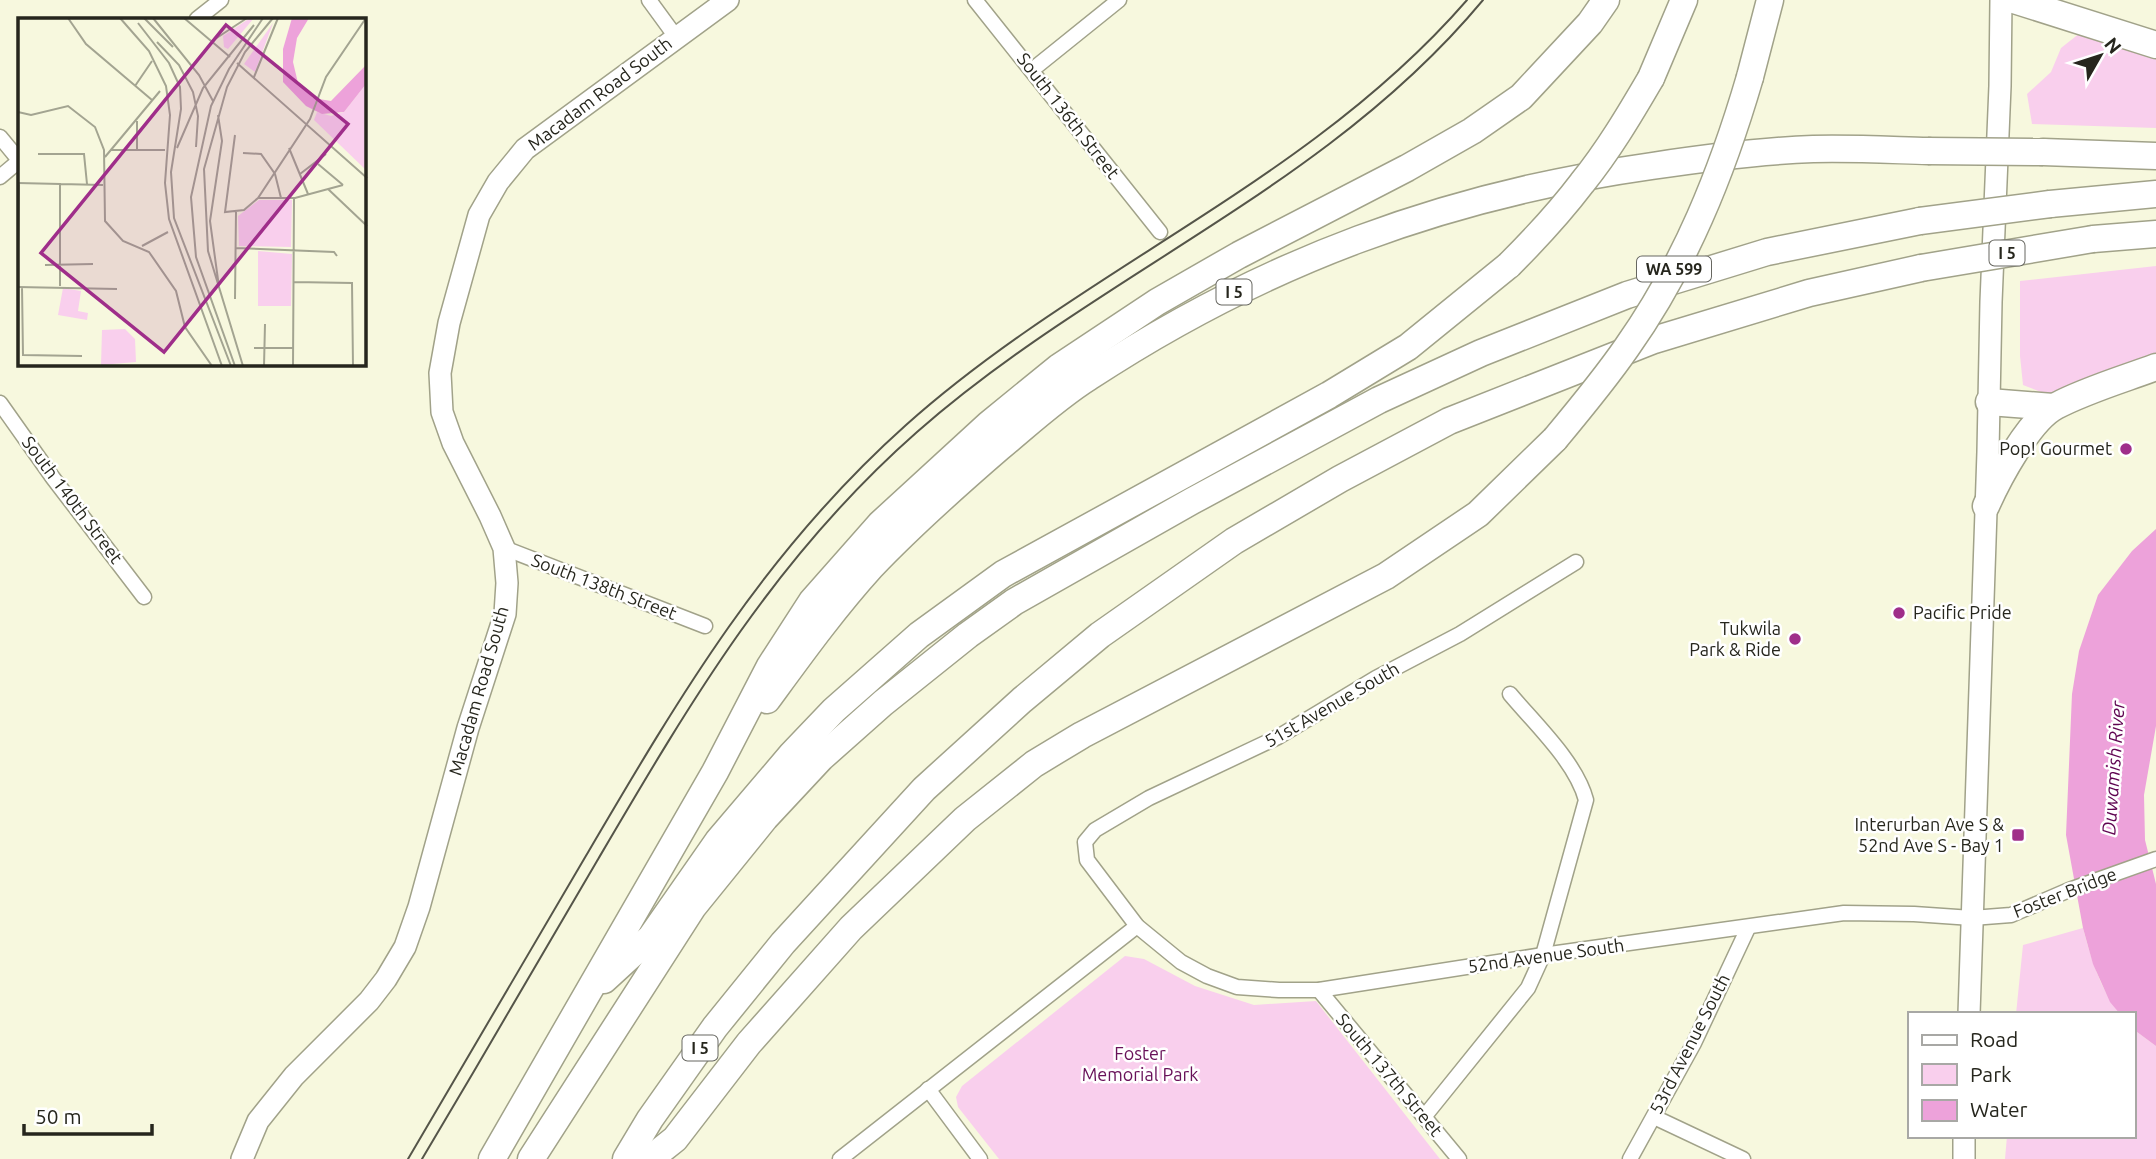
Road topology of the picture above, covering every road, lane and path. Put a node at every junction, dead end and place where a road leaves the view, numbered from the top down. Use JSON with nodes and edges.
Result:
{"nodes":[{"id":1,"x":221,"y":0,"type":"edge"},
{"id":2,"x":649,"y":0,"type":"edge"},
{"id":3,"x":728,"y":0,"type":"edge"},
{"id":4,"x":975,"y":0,"type":"edge"},
{"id":5,"x":1119,"y":0,"type":"edge"},
{"id":6,"x":1606,"y":0,"type":"edge"},
{"id":7,"x":1684,"y":0,"type":"edge"},
{"id":8,"x":2001,"y":0,"type":"edge"},
{"id":9,"x":2014,"y":0,"type":"edge"},
{"id":10,"x":1768,"y":5,"type":"edge"},
{"id":11,"x":198,"y":18,"type":"edge"},
{"id":12,"x":676,"y":37,"type":"junction"},
{"id":13,"x":2156,"y":45,"type":"edge"},
{"id":14,"x":1032,"y":70,"type":"junction"},
{"id":15,"x":0,"y":137,"type":"edge"},
{"id":16,"x":2156,"y":156,"type":"edge"},
{"id":17,"x":18,"y":160,"type":"edge"},
{"id":18,"x":18,"y":162,"type":"edge"},
{"id":19,"x":0,"y":177,"type":"edge"},
{"id":20,"x":2156,"y":194,"type":"edge"},
{"id":21,"x":1160,"y":232,"type":"dead end"},
{"id":22,"x":2156,"y":234,"type":"edge"},
{"id":23,"x":2156,"y":367,"type":"edge"},
{"id":24,"x":1989,"y":402,"type":"junction"},
{"id":25,"x":0,"y":403,"type":"edge"},
{"id":26,"x":2053,"y":407,"type":"junction"},
{"id":27,"x":1986,"y":506,"type":"junction"},
{"id":28,"x":504,"y":548,"type":"junction"},
{"id":29,"x":1576,"y":562,"type":"dead end"},
{"id":30,"x":144,"y":597,"type":"dead end"},
{"id":31,"x":705,"y":626,"type":"dead end"},
{"id":32,"x":1510,"y":694,"type":"dead end"},
{"id":33,"x":715,"y":772,"type":"junction"},
{"id":34,"x":2156,"y":859,"type":"edge"},
{"id":35,"x":1972,"y":918,"type":"junction"},
{"id":36,"x":1137,"y":926,"type":"junction"},
{"id":37,"x":1748,"y":928,"type":"junction"},
{"id":38,"x":1544,"y":955,"type":"junction"},
{"id":39,"x":1319,"y":990,"type":"junction"},
{"id":40,"x":587,"y":995,"type":"junction"},
{"id":41,"x":1969,"y":1012,"type":"edge"},
{"id":42,"x":928,"y":1089,"type":"junction"},
{"id":43,"x":1424,"y":1117,"type":"junction"},
{"id":44,"x":1654,"y":1117,"type":"junction"},
{"id":45,"x":1964,"y":1138,"type":"edge"},
{"id":46,"x":242,"y":1159,"type":"edge"},
{"id":47,"x":492,"y":1159,"type":"edge"},
{"id":48,"x":531,"y":1159,"type":"edge"},
{"id":49,"x":626,"y":1159,"type":"edge"},
{"id":50,"x":650,"y":1159,"type":"edge"},
{"id":51,"x":840,"y":1159,"type":"edge"},
{"id":52,"x":980,"y":1159,"type":"edge"},
{"id":53,"x":1459,"y":1159,"type":"edge"},
{"id":54,"x":1630,"y":1159,"type":"edge"},
{"id":55,"x":1743,"y":1159,"type":"edge"},
{"id":56,"x":1964,"y":1159,"type":"edge"}],
"edges":[{"from":1,"to":11,"type":"street"},
{"from":2,"to":12,"type":"street"},
{"from":3,"to":12,"type":"street","name":"Macadam Road South"},
{"from":4,"to":14,"type":"street","name":"South 136th Street"},
{"from":5,"to":14,"type":"street"},
{"from":6,"to":33,"type":"highway"},
{"from":7,"to":40,"type":"highway","bridge":true},
{"from":8,"to":24,"type":"street"},
{"from":9,"to":13,"type":"highway"},
{"from":10,"to":50,"type":"highway","number":"WA 599","bridge":true},
{"from":12,"to":28,"type":"street","name":"Macadam Road South"},
{"from":14,"to":21,"type":"street","name":"South 136th Street"},
{"from":15,"to":17,"type":"street"},
{"from":16,"to":33,"type":"highway","number":"I 5","bridge":true},
{"from":18,"to":19,"type":"street"},
{"from":20,"to":48,"type":"highway","bridge":true},
{"from":22,"to":49,"type":"highway","number":"I 5","bridge":true},
{"from":23,"to":26,"type":"highway"},
{"from":24,"to":26,"type":"highway"},
{"from":24,"to":27,"type":"street"},
{"from":25,"to":30,"type":"street","name":"South 140th Street"},
{"from":26,"to":27,"type":"highway"},
{"from":27,"to":35,"type":"street"},
{"from":28,"to":31,"type":"street","name":"South 138th Street"},
{"from":28,"to":46,"type":"street","name":"Macadam Road South"},
{"from":29,"to":36,"type":"street","name":"51st Avenue South"},
{"from":32,"to":38,"type":"street"},
{"from":33,"to":40,"type":"highway","number":"I 5"},
{"from":34,"to":35,"type":"street","name":"Foster Bridge"},
{"from":35,"to":37,"type":"street","name":"52nd Avenue South"},
{"from":35,"to":41,"type":"street"},
{"from":36,"to":39,"type":"street","name":"52nd Avenue South"},
{"from":36,"to":42,"type":"street"},
{"from":37,"to":38,"type":"street","name":"52nd Avenue South"},
{"from":37,"to":44,"type":"street","name":"53rd Avenue South"},
{"from":38,"to":39,"type":"street","name":"52nd Avenue South"},
{"from":38,"to":43,"type":"street"},
{"from":39,"to":43,"type":"street","name":"South 137th Street"},
{"from":40,"to":47,"type":"highway","number":"I 5"},
{"from":42,"to":51,"type":"street"},
{"from":42,"to":52,"type":"street"},
{"from":43,"to":53,"type":"street","name":"South 137th Street"},
{"from":44,"to":54,"type":"street","name":"53rd Avenue South"},
{"from":44,"to":55,"type":"street"},
{"from":45,"to":56,"type":"street"}]}
